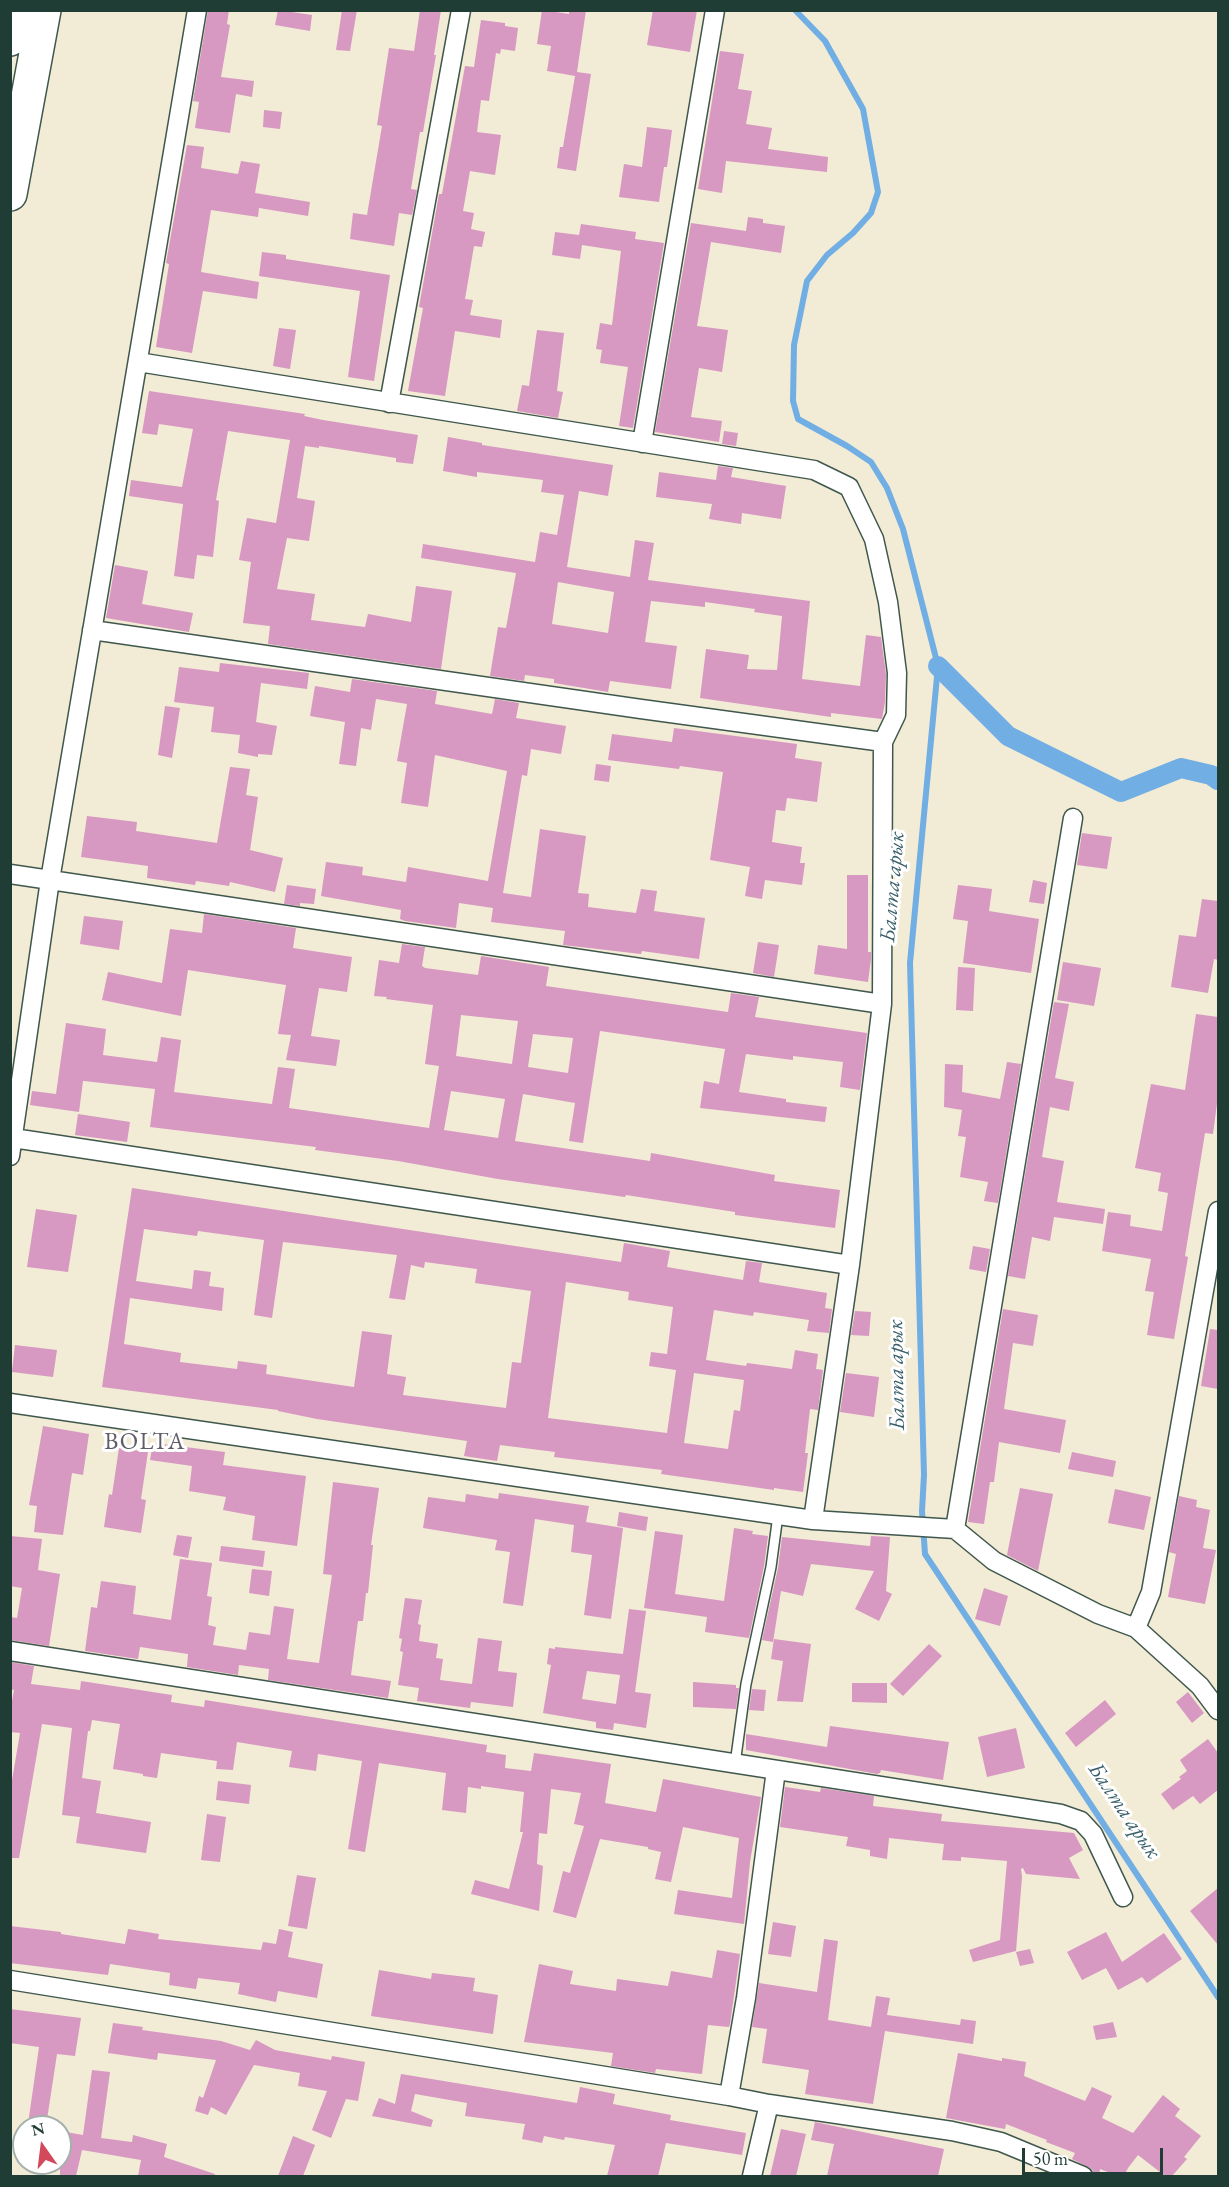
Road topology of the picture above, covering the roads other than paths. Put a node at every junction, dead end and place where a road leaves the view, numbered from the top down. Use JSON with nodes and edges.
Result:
{"nodes":[{"id":1,"x":16,"y":10,"type":"edge"},
{"id":2,"x":44,"y":10,"type":"edge"},
{"id":3,"x":197,"y":10,"type":"edge"},
{"id":4,"x":461,"y":10,"type":"edge"},
{"id":5,"x":715,"y":10,"type":"edge"},
{"id":6,"x":10,"y":39,"type":"edge"},
{"id":7,"x":10,"y":194,"type":"edge"},
{"id":8,"x":138,"y":362,"type":"junction"},
{"id":9,"x":389,"y":403,"type":"junction"},
{"id":10,"x":642,"y":443,"type":"junction"},
{"id":11,"x":92,"y":630,"type":"junction"},
{"id":12,"x":883,"y":742,"type":"junction"},
{"id":13,"x":1073,"y":818,"type":"dead end"},
{"id":14,"x":10,"y":874,"type":"edge"},
{"id":15,"x":50,"y":880,"type":"junction"},
{"id":16,"x":882,"y":1004,"type":"junction"},
{"id":17,"x":12,"y":1147,"type":"edge"},
{"id":18,"x":1218,"y":1211,"type":"edge"},
{"id":19,"x":850,"y":1265,"type":"junction"},
{"id":20,"x":10,"y":1402,"type":"edge"},
{"id":21,"x":778,"y":1515,"type":"junction"},
{"id":22,"x":813,"y":1520,"type":"junction"},
{"id":23,"x":955,"y":1529,"type":"junction"},
{"id":24,"x":1136,"y":1628,"type":"junction"},
{"id":25,"x":10,"y":1651,"type":"edge"},
{"id":26,"x":1218,"y":1710,"type":"edge"},
{"id":27,"x":735,"y":1764,"type":"junction"},
{"id":28,"x":776,"y":1770,"type":"junction"},
{"id":29,"x":1123,"y":1897,"type":"dead end"},
{"id":30,"x":10,"y":1980,"type":"edge"},
{"id":31,"x":729,"y":2096,"type":"junction"},
{"id":32,"x":770,"y":2104,"type":"junction"},
{"id":33,"x":752,"y":2176,"type":"edge"},
{"id":34,"x":1083,"y":2176,"type":"edge"}],
"edges":[{"from":1,"to":6,"type":"highway"},
{"from":2,"to":7,"type":"highway"},
{"from":3,"to":8,"type":"street"},
{"from":4,"to":9,"type":"street"},
{"from":5,"to":10,"type":"street"},
{"from":8,"to":9,"type":"street"},
{"from":8,"to":11,"type":"street"},
{"from":9,"to":10,"type":"street"},
{"from":10,"to":12,"type":"street"},
{"from":11,"to":12,"type":"street"},
{"from":11,"to":15,"type":"street"},
{"from":12,"to":16,"type":"street"},
{"from":13,"to":23,"type":"street"},
{"from":14,"to":15,"type":"street"},
{"from":15,"to":16,"type":"street"},
{"from":15,"to":17,"type":"street"},
{"from":16,"to":19,"type":"street"},
{"from":17,"to":19,"type":"street"},
{"from":18,"to":24,"type":"street"},
{"from":19,"to":22,"type":"street"},
{"from":20,"to":21,"type":"street"},
{"from":21,"to":22,"type":"street"},
{"from":21,"to":27,"type":"lane"},
{"from":22,"to":23,"type":"street"},
{"from":23,"to":24,"type":"street"},
{"from":24,"to":26,"type":"street"},
{"from":25,"to":27,"type":"street"},
{"from":27,"to":28,"type":"street"},
{"from":28,"to":29,"type":"street"},
{"from":28,"to":31,"type":"street"},
{"from":30,"to":31,"type":"street"},
{"from":31,"to":32,"type":"street"},
{"from":32,"to":33,"type":"street"},
{"from":32,"to":34,"type":"street"}]}
